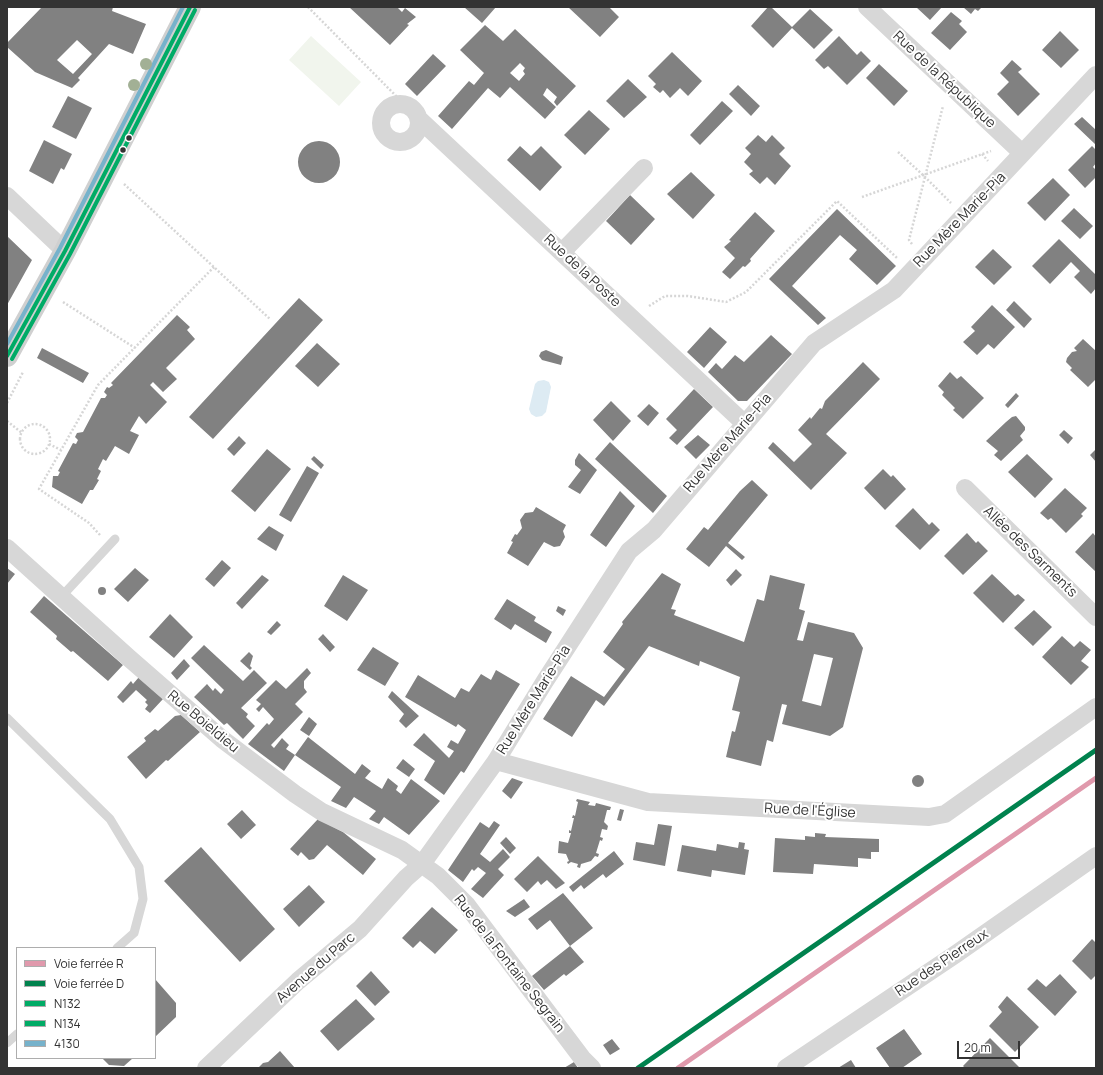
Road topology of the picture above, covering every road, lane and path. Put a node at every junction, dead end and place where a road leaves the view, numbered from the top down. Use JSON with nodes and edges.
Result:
{"nodes":[{"id":1,"x":190,"y":7,"type":"edge"},
{"id":2,"x":308,"y":7,"type":"edge"},
{"id":3,"x":867,"y":7,"type":"edge"},
{"id":4,"x":1096,"y":75,"type":"edge"},
{"id":5,"x":952,"y":87,"type":"junction"},
{"id":6,"x":404,"y":104,"type":"junction"},
{"id":7,"x":419,"y":119,"type":"junction"},
{"id":8,"x":1007,"y":139,"type":"junction"},
{"id":9,"x":898,"y":152,"type":"dead end"},
{"id":10,"x":1022,"y":154,"type":"junction"},
{"id":11,"x":644,"y":168,"type":"dead end"},
{"id":12,"x":924,"y":176,"type":"junction"},
{"id":13,"x":124,"y":184,"type":"dead end"},
{"id":14,"x":7,"y":196,"type":"edge"},
{"id":15,"x":862,"y":197,"type":"dead end"},
{"id":16,"x":963,"y":217,"type":"junction"},
{"id":17,"x":65,"y":251,"type":"junction"},
{"id":18,"x":562,"y":252,"type":"junction"},
{"id":19,"x":916,"y":265,"type":"junction"},
{"id":20,"x":214,"y":267,"type":"junction"},
{"id":21,"x":63,"y":302,"type":"dead end"},
{"id":22,"x":631,"y":317,"type":"junction"},
{"id":23,"x":270,"y":319,"type":"dead end"},
{"id":24,"x":135,"y":348,"type":"junction"},
{"id":25,"x":7,"y":356,"type":"edge"},
{"id":26,"x":7,"y":421,"type":"edge"},
{"id":27,"x":745,"y":424,"type":"junction"},
{"id":28,"x":22,"y":433,"type":"junction"},
{"id":29,"x":49,"y":444,"type":"junction"},
{"id":30,"x":61,"y":450,"type":"junction"},
{"id":31,"x":965,"y":488,"type":"dead end"},
{"id":32,"x":112,"y":542,"type":"joint"},
{"id":33,"x":7,"y":548,"type":"edge"},
{"id":34,"x":62,"y":596,"type":"junction"},
{"id":35,"x":1096,"y":617,"type":"edge"},
{"id":36,"x":1096,"y":707,"type":"edge"},
{"id":37,"x":7,"y":718,"type":"edge"},
{"id":38,"x":496,"y":761,"type":"junction"},
{"id":39,"x":1096,"y":856,"type":"edge"},
{"id":40,"x":422,"y":864,"type":"junction"},
{"id":41,"x":118,"y":947,"type":"edge"},
{"id":42,"x":16,"y":1035,"type":"edge"},
{"id":43,"x":7,"y":1043,"type":"edge"},
{"id":44,"x":206,"y":1068,"type":"edge"},
{"id":45,"x":592,"y":1068,"type":"edge"},
{"id":46,"x":786,"y":1068,"type":"edge"}],
"edges":[{"from":1,"to":17,"type":"main road"},
{"from":2,"to":6,"type":"path"},
{"from":3,"to":5,"type":"street","name":"Rue de la République"},
{"from":4,"to":10,"type":"street","name":"Rue Mère Marie-Pia"},
{"from":5,"to":8,"type":"street","name":"Rue de la République"},
{"from":5,"to":12,"type":"path"},
{"from":6,"to":7,"type":"street","name":"Rue de la Poste"},
{"from":6,"to":7,"type":"street"},
{"from":7,"to":18,"type":"street","name":"Rue de la Poste"},
{"from":8,"to":10,"type":"street","name":"Rue de la République"},
{"from":8,"to":12,"type":"path"},
{"from":9,"to":12,"type":"path"},
{"from":10,"to":16,"type":"street","name":"Rue Mère Marie-Pia"},
{"from":11,"to":18,"type":"street"},
{"from":12,"to":15,"type":"path"},
{"from":12,"to":16,"type":"path"},
{"from":12,"to":19,"type":"path"},
{"from":13,"to":20,"type":"path"},
{"from":14,"to":17,"type":"street"},
{"from":16,"to":19,"type":"street","name":"Rue Mère Marie-Pia"},
{"from":17,"to":25,"type":"main road"},
{"from":18,"to":22,"type":"street","name":"Rue de la Poste"},
{"from":19,"to":22,"type":"path"},
{"from":19,"to":27,"type":"street","name":"Rue Mère Marie-Pia"},
{"from":20,"to":23,"type":"path"},
{"from":20,"to":24,"type":"path"},
{"from":21,"to":24,"type":"path"},
{"from":22,"to":27,"type":"street","name":"Rue de la Poste"},
{"from":24,"to":30,"type":"path"},
{"from":26,"to":28,"type":"path"},
{"from":27,"to":38,"type":"street","name":"Rue Mère Marie-Pia"},
{"from":28,"to":29,"type":"path"},
{"from":28,"to":29,"type":"path"},
{"from":29,"to":30,"type":"path"},
{"from":30,"to":32,"type":"path"},
{"from":31,"to":35,"type":"street","name":"Allée des Sarments"},
{"from":32,"to":34,"type":"lane"},
{"from":33,"to":34,"type":"street","name":"Rue Boieldieu"},
{"from":34,"to":40,"type":"street","name":"Rue Boieldieu"},
{"from":36,"to":38,"type":"street","name":"Rue de l'Église"},
{"from":37,"to":41,"type":"lane"},
{"from":38,"to":40,"type":"street","name":"Rue Mère Marie-Pia"},
{"from":39,"to":46,"type":"street","name":"Rue des Pierreux"},
{"from":40,"to":44,"type":"street","name":"Avenue du Parc"},
{"from":40,"to":45,"type":"street","name":"Rue de la Fontaine Segrain"},
{"from":42,"to":43,"type":"lane"}]}
